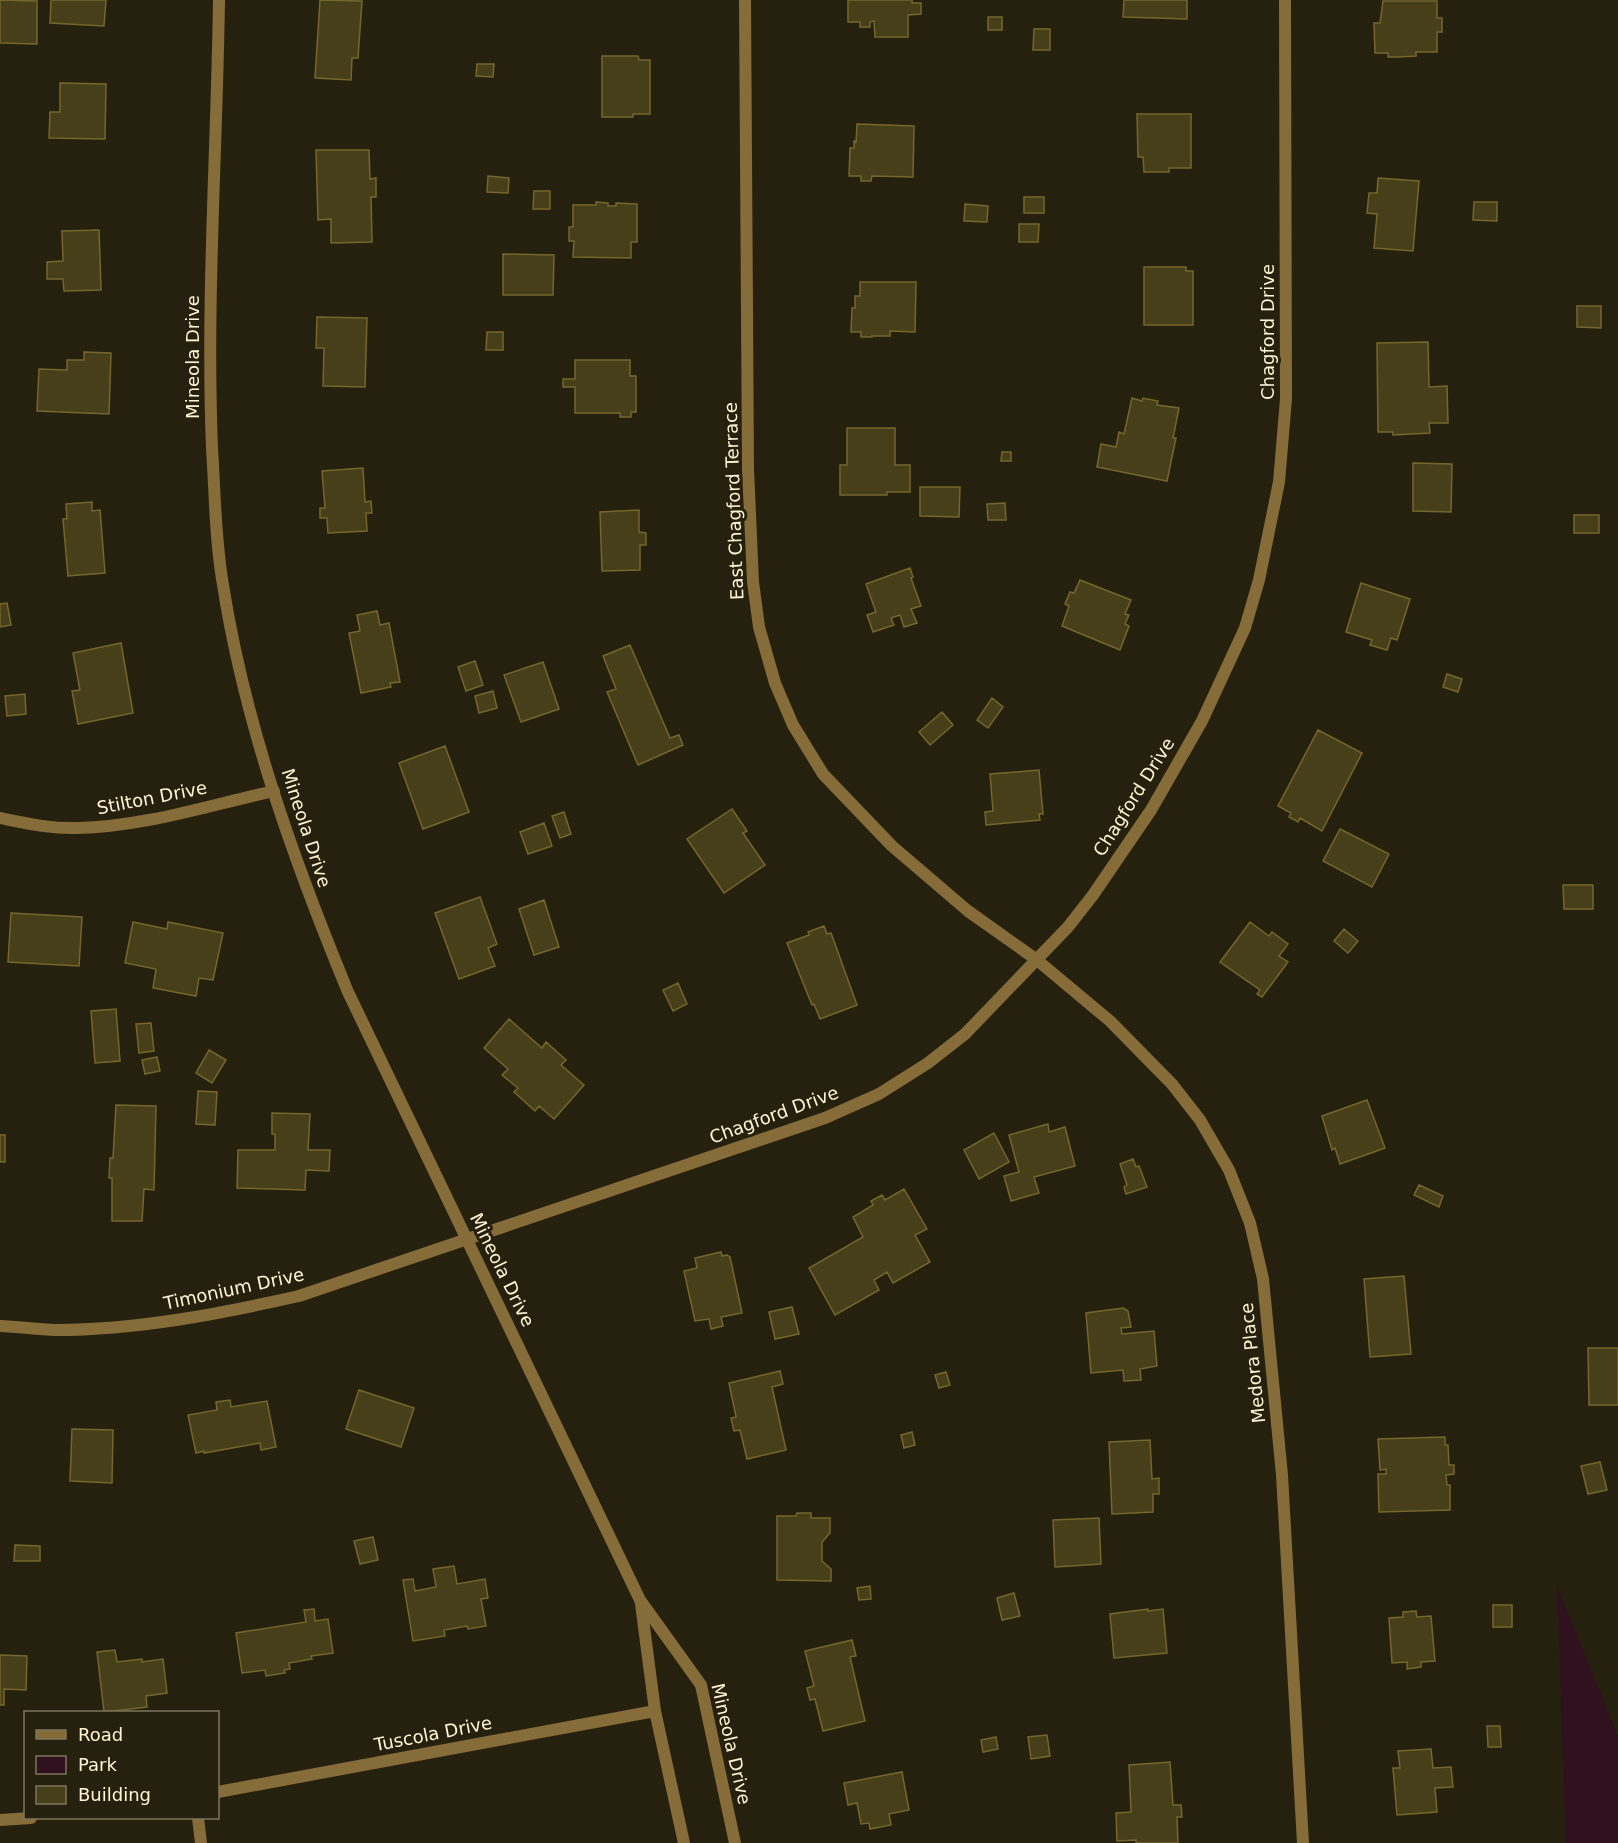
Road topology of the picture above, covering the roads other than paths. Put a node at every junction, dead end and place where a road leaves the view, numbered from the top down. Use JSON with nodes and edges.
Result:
{"nodes":[{"id":1,"x":219,"y":0,"type":"edge"},
{"id":2,"x":745,"y":0,"type":"edge"},
{"id":3,"x":1285,"y":0,"type":"edge"},
{"id":4,"x":274,"y":791,"type":"junction"},
{"id":5,"x":0,"y":818,"type":"edge"},
{"id":6,"x":1037,"y":960,"type":"junction"},
{"id":7,"x":467,"y":1240,"type":"junction"},
{"id":8,"x":0,"y":1326,"type":"edge"},
{"id":9,"x":640,"y":1599,"type":"junction"},
{"id":10,"x":655,"y":1711,"type":"junction"},
{"id":11,"x":219,"y":1792,"type":"edge"},
{"id":12,"x":24,"y":1818,"type":"edge"},
{"id":13,"x":198,"y":1819,"type":"edge"},
{"id":14,"x":0,"y":1820,"type":"edge"},
{"id":15,"x":201,"y":1843,"type":"edge"},
{"id":16,"x":684,"y":1843,"type":"edge"},
{"id":17,"x":735,"y":1843,"type":"edge"},
{"id":18,"x":1303,"y":1843,"type":"edge"}],
"edges":[{"from":1,"to":4,"type":"street","name":"Mineola Drive"},
{"from":2,"to":6,"type":"street","name":"East Chagford Terrace"},
{"from":3,"to":6,"type":"street","name":"Chagford Drive"},
{"from":4,"to":5,"type":"street","name":"Stilton Drive"},
{"from":4,"to":7,"type":"street","name":"Mineola Drive"},
{"from":6,"to":7,"type":"street","name":"Chagford Drive"},
{"from":6,"to":18,"type":"street","name":"Medora Place"},
{"from":7,"to":8,"type":"street","name":"Timonium Drive"},
{"from":7,"to":9,"type":"street","name":"Mineola Drive"},
{"from":9,"to":10,"type":"street","name":"Mineola Drive"},
{"from":9,"to":17,"type":"street","name":"Mineola Drive"},
{"from":10,"to":11,"type":"street","name":"Tuscola Drive"},
{"from":10,"to":16,"type":"street","name":"Mineola Drive"},
{"from":12,"to":14,"type":"street"},
{"from":13,"to":15,"type":"street"}]}
